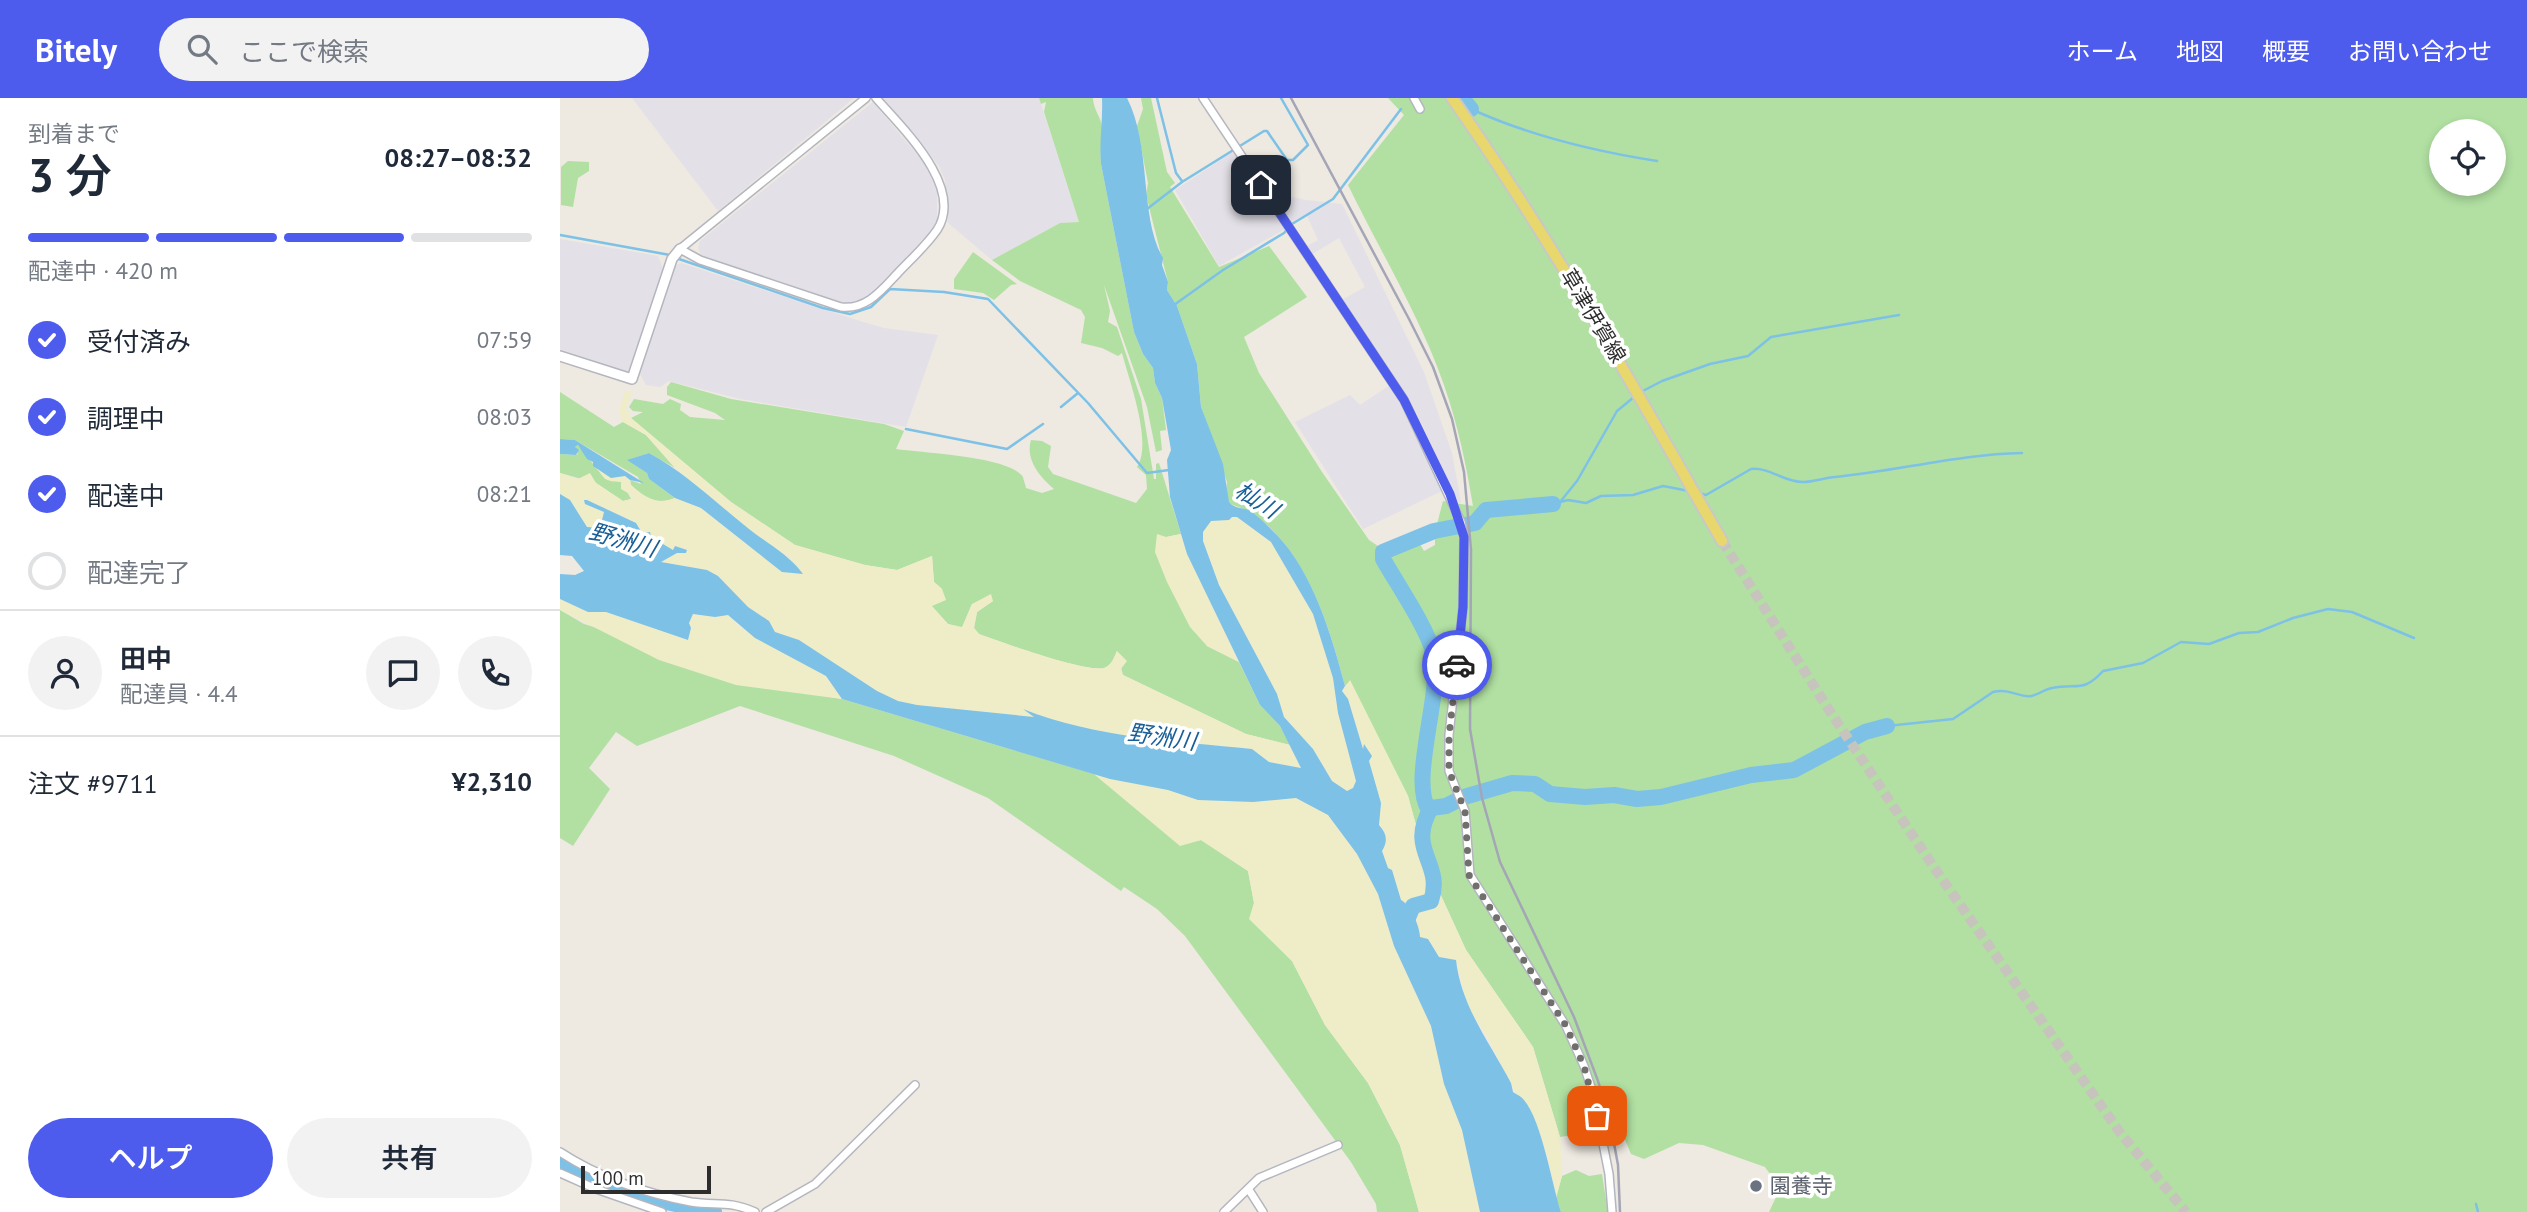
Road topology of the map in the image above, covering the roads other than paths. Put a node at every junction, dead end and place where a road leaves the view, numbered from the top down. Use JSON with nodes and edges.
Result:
{"nodes":[{"id":1,"x":866,"y":98,"type":"edge"},
{"id":2,"x":876,"y":98,"type":"edge"},
{"id":3,"x":1203,"y":98,"type":"edge"},
{"id":4,"x":1414,"y":98,"type":"edge"},
{"id":5,"x":1452,"y":98,"type":"edge"},
{"id":6,"x":1420,"y":109,"type":"dead end"},
{"id":7,"x":675,"y":254,"type":"junction"},
{"id":8,"x":560,"y":356,"type":"edge"},
{"id":9,"x":1722,"y":541,"type":"tunnel mouth"},
{"id":10,"x":915,"y":1085,"type":"dead end"},
{"id":11,"x":1338,"y":1144,"type":"dead end"},
{"id":12,"x":560,"y":1153,"type":"edge"},
{"id":13,"x":560,"y":1172,"type":"edge"},
{"id":14,"x":1249,"y":1190,"type":"junction"},
{"id":15,"x":662,"y":1212,"type":"edge"},
{"id":16,"x":755,"y":1212,"type":"edge"},
{"id":17,"x":765,"y":1212,"type":"edge"},
{"id":18,"x":1224,"y":1212,"type":"edge"},
{"id":19,"x":1263,"y":1212,"type":"edge"},
{"id":20,"x":1612,"y":1212,"type":"edge"}],
"edges":[{"from":1,"to":7,"type":"street"},
{"from":2,"to":7,"type":"street"},
{"from":3,"to":20,"type":"street"},
{"from":4,"to":6,"type":"street"},
{"from":5,"to":9,"type":"main road","name":"草津伊賀線"},
{"from":7,"to":8,"type":"street"},
{"from":10,"to":17,"type":"street"},
{"from":11,"to":14,"type":"street"},
{"from":12,"to":16,"type":"street"},
{"from":13,"to":15,"type":"street"},
{"from":14,"to":18,"type":"street"},
{"from":14,"to":19,"type":"street"}]}
